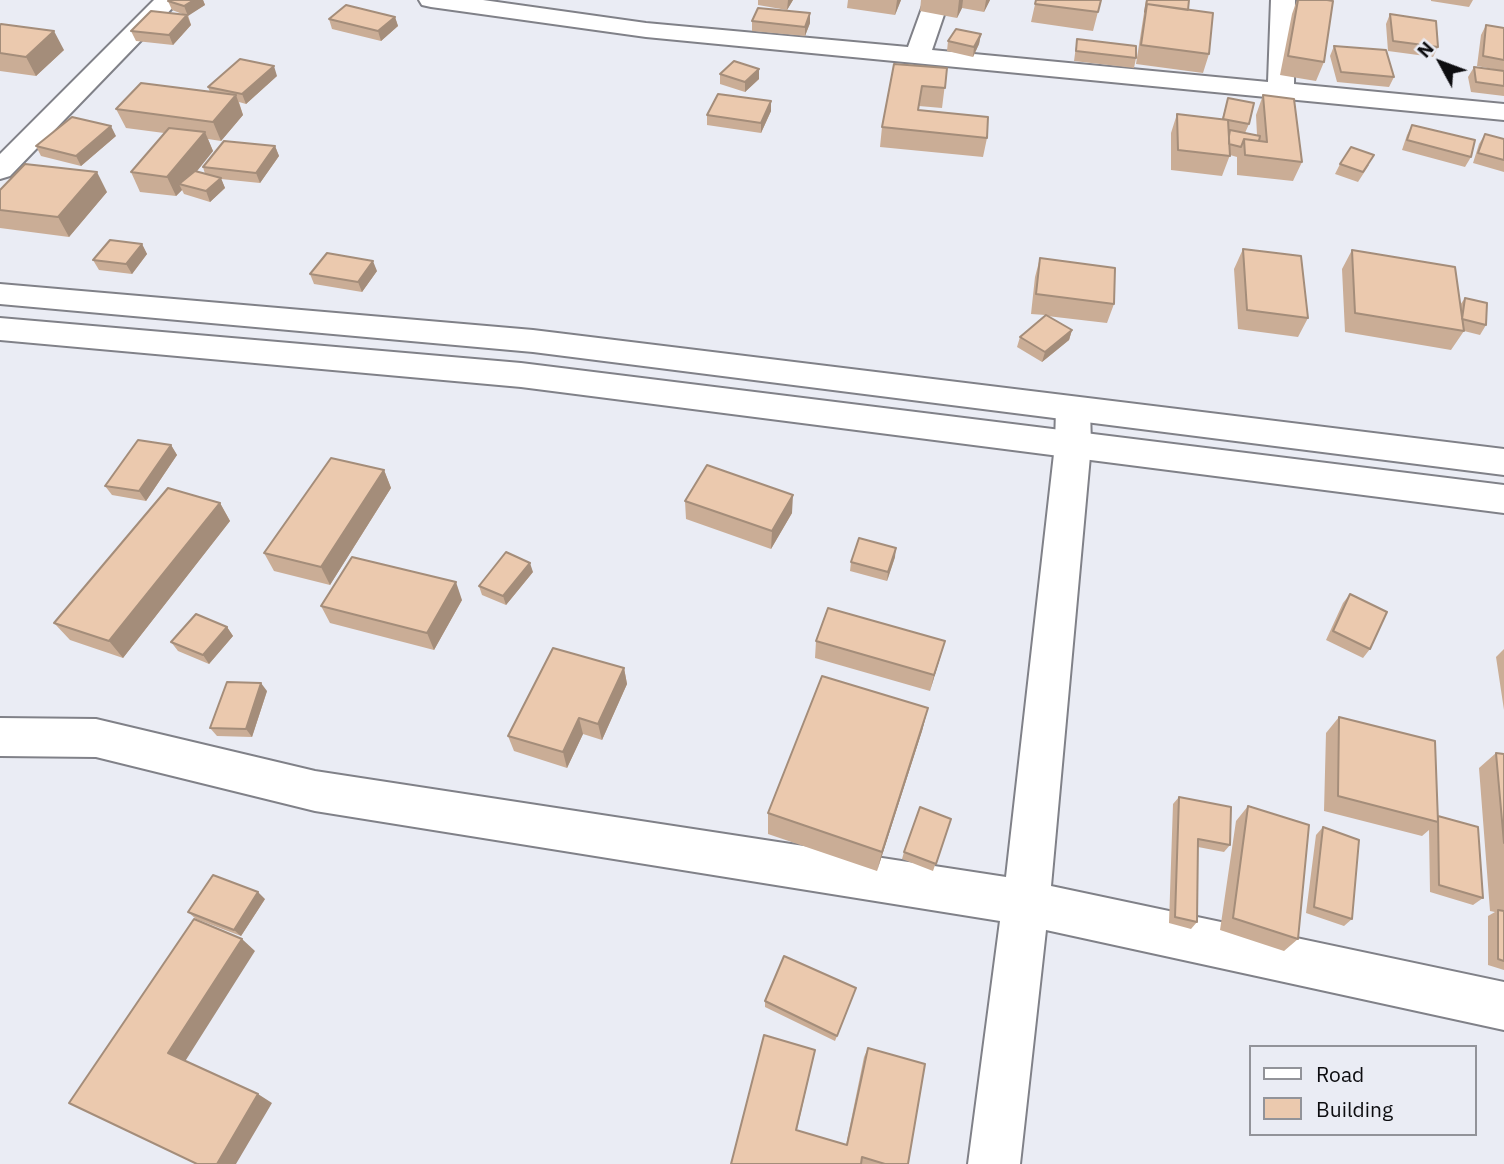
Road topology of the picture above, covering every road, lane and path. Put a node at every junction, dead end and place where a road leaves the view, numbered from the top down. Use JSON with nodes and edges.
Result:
{"nodes":[{"id":1,"x":168,"y":0,"type":"edge"},
{"id":2,"x":433,"y":0,"type":"edge"},
{"id":3,"x":937,"y":0,"type":"edge"},
{"id":4,"x":1283,"y":0,"type":"edge"},
{"id":5,"x":917,"y":57,"type":"junction"},
{"id":6,"x":1281,"y":91,"type":"junction"},
{"id":7,"x":1504,"y":112,"type":"edge"},
{"id":8,"x":0,"y":170,"type":"edge"},
{"id":9,"x":0,"y":294,"type":"edge"},
{"id":10,"x":0,"y":329,"type":"edge"},
{"id":11,"x":1073,"y":427,"type":"junction"},
{"id":12,"x":1504,"y":462,"type":"edge"},
{"id":13,"x":1504,"y":499,"type":"edge"},
{"id":14,"x":0,"y":737,"type":"edge"},
{"id":15,"x":1027,"y":902,"type":"junction"},
{"id":16,"x":1504,"y":1006,"type":"edge"},
{"id":17,"x":994,"y":1164,"type":"edge"}],
"edges":[{"from":1,"to":8,"type":"street"},
{"from":2,"to":5,"type":"street"},
{"from":3,"to":5,"type":"street"},
{"from":4,"to":6,"type":"street"},
{"from":5,"to":6,"type":"street"},
{"from":6,"to":7,"type":"street"},
{"from":9,"to":11,"type":"street"},
{"from":10,"to":11,"type":"street"},
{"from":11,"to":12,"type":"street"},
{"from":11,"to":13,"type":"street"},
{"from":11,"to":15,"type":"street"},
{"from":14,"to":15,"type":"street"},
{"from":15,"to":16,"type":"street"},
{"from":15,"to":17,"type":"street"}]}
